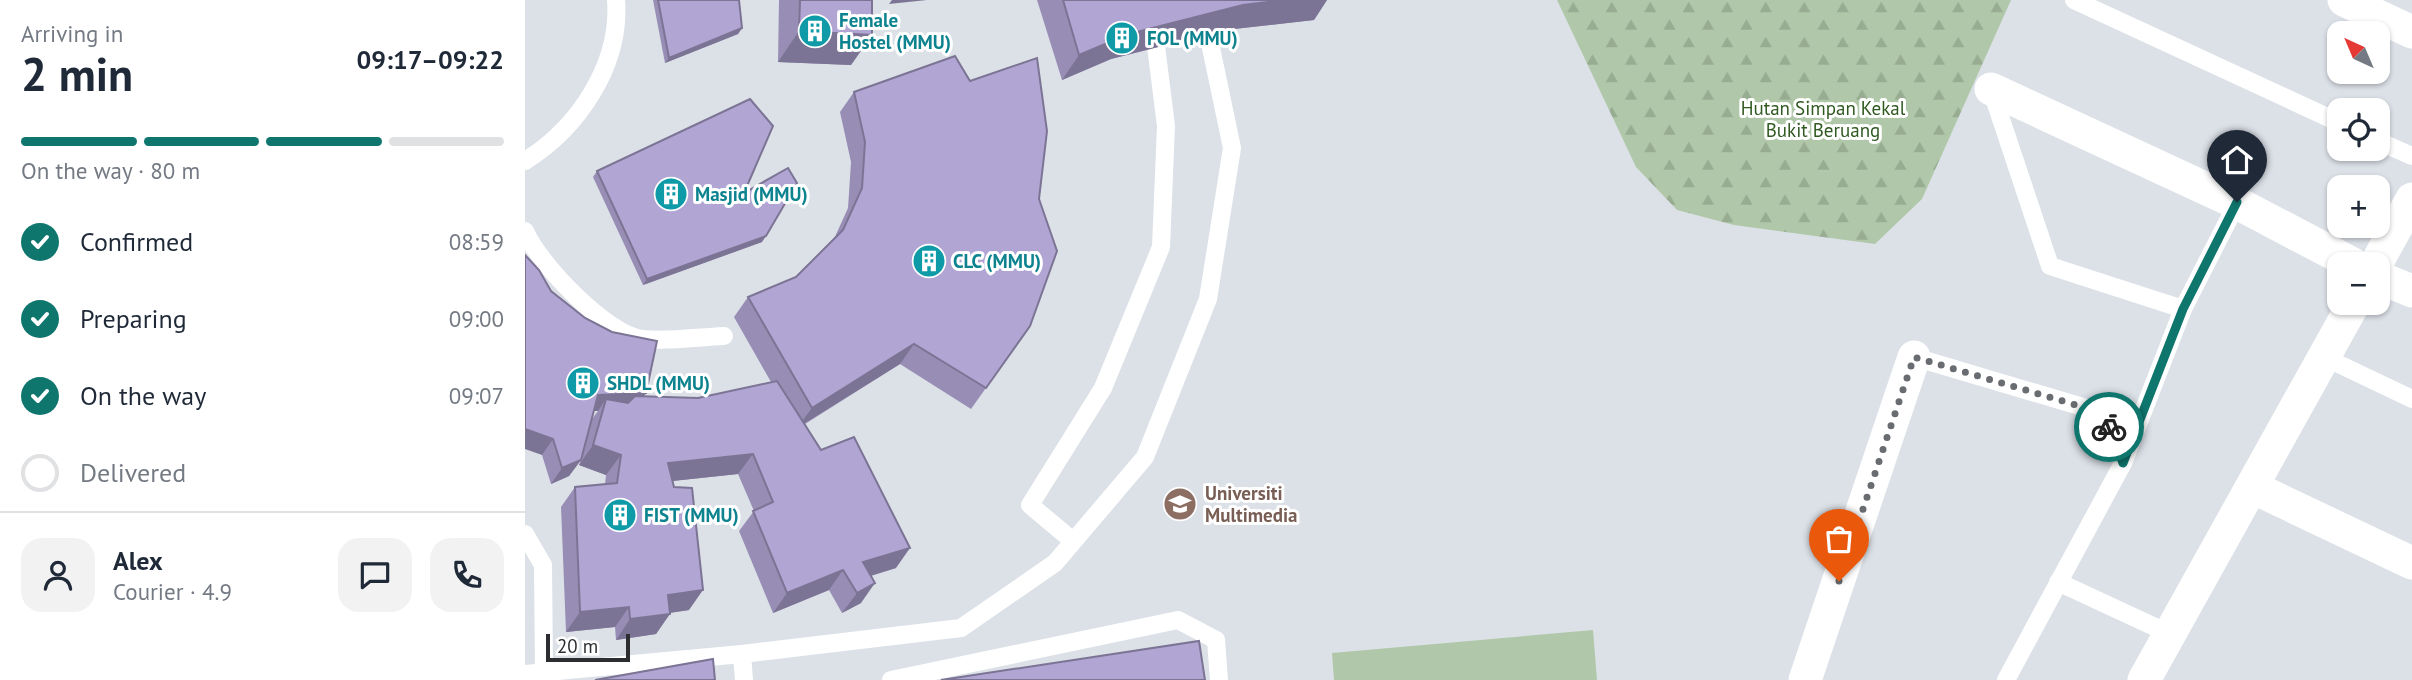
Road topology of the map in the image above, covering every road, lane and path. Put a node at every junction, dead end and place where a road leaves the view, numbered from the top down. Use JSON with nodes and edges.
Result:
{"nodes":[{"id":1,"x":616,"y":0,"type":"edge"},
{"id":2,"x":1143,"y":0,"type":"edge"},
{"id":3,"x":1201,"y":0,"type":"edge"},
{"id":4,"x":2074,"y":0,"type":"edge"},
{"id":5,"x":2344,"y":0,"type":"edge"},
{"id":6,"x":2412,"y":32,"type":"edge"},
{"id":7,"x":1991,"y":89,"type":"joint"},
{"id":8,"x":2327,"y":117,"type":"edge"},
{"id":9,"x":2390,"y":146,"type":"edge"},
{"id":10,"x":2412,"y":156,"type":"edge"},
{"id":11,"x":525,"y":161,"type":"edge"},
{"id":12,"x":2412,"y":199,"type":"edge"},
{"id":13,"x":2237,"y":202,"type":"junction"},
{"id":14,"x":525,"y":232,"type":"edge"},
{"id":15,"x":2331,"y":252,"type":"edge"},
{"id":16,"x":2383,"y":252,"type":"edge"},
{"id":17,"x":2390,"y":282,"type":"edge"},
{"id":18,"x":2412,"y":291,"type":"edge"},
{"id":19,"x":2183,"y":309,"type":"junction"},
{"id":20,"x":2347,"y":315,"type":"edge"},
{"id":21,"x":724,"y":336,"type":"dead end"},
{"id":22,"x":1914,"y":357,"type":"joint"},
{"id":23,"x":2324,"y":358,"type":"junction"},
{"id":24,"x":2412,"y":399,"type":"edge"},
{"id":25,"x":2123,"y":463,"type":"junction"},
{"id":26,"x":2252,"y":487,"type":"junction"},
{"id":27,"x":525,"y":534,"type":"edge"},
{"id":28,"x":1073,"y":541,"type":"junction"},
{"id":29,"x":2412,"y":563,"type":"edge"},
{"id":30,"x":2058,"y":582,"type":"junction"},
{"id":31,"x":2170,"y":634,"type":"junction"},
{"id":32,"x":742,"y":654,"type":"junction"},
{"id":33,"x":544,"y":672,"type":"junction"},
{"id":34,"x":525,"y":674,"type":"edge"},
{"id":35,"x":744,"y":680,"type":"edge"},
{"id":36,"x":891,"y":680,"type":"edge"},
{"id":37,"x":1219,"y":680,"type":"edge"},
{"id":38,"x":1805,"y":680,"type":"edge"},
{"id":39,"x":2006,"y":680,"type":"edge"},
{"id":40,"x":2144,"y":680,"type":"edge"}],
"edges":[{"from":1,"to":11,"type":"lane"},
{"from":2,"to":28,"type":"lane"},
{"from":3,"to":28,"type":"lane"},
{"from":4,"to":8,"type":"lane"},
{"from":5,"to":6,"type":"street"},
{"from":7,"to":13,"type":"street"},
{"from":7,"to":19,"type":"lane"},
{"from":9,"to":10,"type":"lane"},
{"from":12,"to":16,"type":"street"},
{"from":13,"to":15,"type":"street"},
{"from":13,"to":19,"type":"lane"},
{"from":14,"to":21,"type":"lane"},
{"from":17,"to":18,"type":"street"},
{"from":19,"to":25,"type":"lane"},
{"from":20,"to":23,"type":"street"},
{"from":22,"to":25,"type":"lane"},
{"from":22,"to":38,"type":"street"},
{"from":23,"to":24,"type":"lane"},
{"from":23,"to":26,"type":"street"},
{"from":25,"to":30,"type":"lane"},
{"from":26,"to":29,"type":"street"},
{"from":26,"to":31,"type":"street"},
{"from":27,"to":33,"type":"lane"},
{"from":28,"to":32,"type":"lane"},
{"from":30,"to":31,"type":"lane"},
{"from":30,"to":39,"type":"lane"},
{"from":31,"to":40,"type":"street"},
{"from":32,"to":33,"type":"lane"},
{"from":32,"to":35,"type":"lane"},
{"from":33,"to":34,"type":"lane"},
{"from":36,"to":37,"type":"lane"}]}
